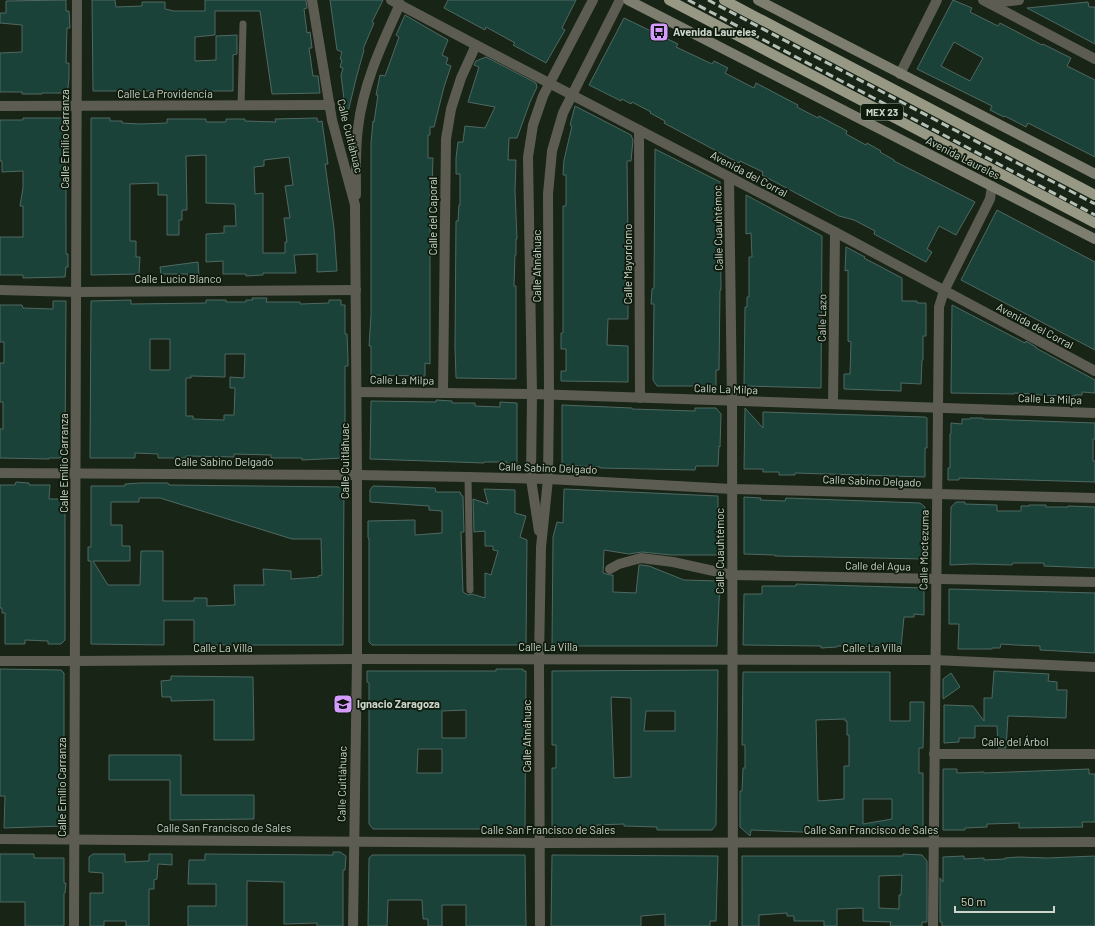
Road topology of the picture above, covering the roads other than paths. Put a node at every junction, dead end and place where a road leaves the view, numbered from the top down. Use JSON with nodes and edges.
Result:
{"nodes":[{"id":1,"x":77,"y":0,"type":"edge"},
{"id":2,"x":312,"y":0,"type":"edge"},
{"id":3,"x":592,"y":0,"type":"edge"},
{"id":4,"x":620,"y":0,"type":"edge"},
{"id":5,"x":628,"y":0,"type":"edge"},
{"id":6,"x":669,"y":0,"type":"edge"},
{"id":7,"x":724,"y":0,"type":"edge"},
{"id":8,"x":758,"y":0,"type":"edge"},
{"id":9,"x":937,"y":0,"type":"edge"},
{"id":10,"x":1019,"y":0,"type":"edge"},
{"id":11,"x":396,"y":2,"type":"edge"},
{"id":12,"x":986,"y":2,"type":"edge"},
{"id":13,"x":243,"y":24,"type":"dead end"},
{"id":14,"x":476,"y":45,"type":"junction"},
{"id":15,"x":1095,"y":59,"type":"edge"},
{"id":16,"x":900,"y":74,"type":"junction"},
{"id":17,"x":550,"y":83,"type":"junction"},
{"id":18,"x":571,"y":94,"type":"junction"},
{"id":19,"x":330,"y":105,"type":"junction"},
{"id":20,"x":0,"y":106,"type":"edge"},
{"id":21,"x":77,"y":106,"type":"junction"},
{"id":22,"x":241,"y":106,"type":"junction"},
{"id":23,"x":640,"y":130,"type":"junction"},
{"id":24,"x":1095,"y":174,"type":"edge"},
{"id":25,"x":729,"y":177,"type":"junction"},
{"id":26,"x":992,"y":186,"type":"junction"},
{"id":27,"x":1095,"y":194,"type":"edge"},
{"id":28,"x":355,"y":205,"type":"junction"},
{"id":29,"x":1095,"y":223,"type":"edge"},
{"id":30,"x":835,"y":232,"type":"junction"},
{"id":31,"x":1095,"y":239,"type":"edge"},
{"id":32,"x":0,"y":290,"type":"edge"},
{"id":33,"x":356,"y":290,"type":"junction"},
{"id":34,"x":944,"y":291,"type":"junction"},
{"id":35,"x":77,"y":292,"type":"junction"},
{"id":36,"x":1095,"y":371,"type":"edge"},
{"id":37,"x":357,"y":392,"type":"junction"},
{"id":38,"x":443,"y":393,"type":"junction"},
{"id":39,"x":532,"y":394,"type":"junction"},
{"id":40,"x":549,"y":395,"type":"junction"},
{"id":41,"x":640,"y":398,"type":"junction"},
{"id":42,"x":732,"y":401,"type":"junction"},
{"id":43,"x":833,"y":404,"type":"junction"},
{"id":44,"x":938,"y":408,"type":"junction"},
{"id":45,"x":1095,"y":413,"type":"edge"},
{"id":46,"x":76,"y":472,"type":"junction"},
{"id":47,"x":0,"y":473,"type":"edge"},
{"id":48,"x":357,"y":475,"type":"junction"},
{"id":49,"x":468,"y":477,"type":"junction"},
{"id":50,"x":531,"y":479,"type":"junction"},
{"id":51,"x":548,"y":479,"type":"junction"},
{"id":52,"x":732,"y":489,"type":"junction"},
{"id":53,"x":936,"y":495,"type":"junction"},
{"id":54,"x":1095,"y":498,"type":"edge"},
{"id":55,"x":541,"y":547,"type":"junction"},
{"id":56,"x":610,"y":569,"type":"dead end"},
{"id":57,"x":732,"y":575,"type":"junction"},
{"id":58,"x":935,"y":579,"type":"junction"},
{"id":59,"x":1095,"y":582,"type":"edge"},
{"id":60,"x":470,"y":590,"type":"dead end"},
{"id":61,"x":357,"y":659,"type":"junction"},
{"id":62,"x":539,"y":659,"type":"junction"},
{"id":63,"x":733,"y":659,"type":"junction"},
{"id":64,"x":0,"y":660,"type":"edge"},
{"id":65,"x":934,"y":660,"type":"junction"},
{"id":66,"x":75,"y":661,"type":"junction"},
{"id":67,"x":1095,"y":667,"type":"edge"},
{"id":68,"x":934,"y":754,"type":"junction"},
{"id":69,"x":1095,"y":754,"type":"edge"},
{"id":70,"x":0,"y":839,"type":"edge"},
{"id":71,"x":74,"y":839,"type":"junction"},
{"id":72,"x":353,"y":841,"type":"junction"},
{"id":73,"x":539,"y":842,"type":"junction"},
{"id":74,"x":733,"y":842,"type":"junction"},
{"id":75,"x":933,"y":842,"type":"junction"},
{"id":76,"x":1095,"y":842,"type":"edge"},
{"id":77,"x":74,"y":926,"type":"edge"},
{"id":78,"x":353,"y":926,"type":"edge"},
{"id":79,"x":540,"y":926,"type":"edge"},
{"id":80,"x":733,"y":926,"type":"edge"},
{"id":81,"x":933,"y":926,"type":"edge"}],
"edges":[{"from":1,"to":21,"type":"street","name":"Calle Emilio Carranza"},
{"from":2,"to":19,"type":"street","name":"Calle Cuitláhuac"},
{"from":3,"to":17,"type":"street","name":"Calle Ahnáhuac"},
{"from":4,"to":18,"type":"street","name":"Calle Ahnáhuac"},
{"from":5,"to":26,"type":"main road","name":"Avenida Laureles"},
{"from":6,"to":29,"type":"main road","name":"Avenida Laureles","number":"MEX 23"},
{"from":7,"to":27,"type":"main road","number":"MEX 23"},
{"from":8,"to":16,"type":"main road"},
{"from":9,"to":16,"type":"street"},
{"from":10,"to":12,"type":"street"},
{"from":11,"to":14,"type":"street","name":"Avenida del Corral"},
{"from":11,"to":28,"type":"street"},
{"from":12,"to":15,"type":"street"},
{"from":13,"to":22,"type":"lane"},
{"from":14,"to":17,"type":"street","name":"Avenida del Corral"},
{"from":14,"to":38,"type":"street","name":"Calle del Caporal"},
{"from":16,"to":24,"type":"main road"},
{"from":17,"to":18,"type":"street","name":"Avenida del Corral"},
{"from":17,"to":39,"type":"street","name":"Calle Ahnáhuac"},
{"from":18,"to":23,"type":"street","name":"Avenida del Corral"},
{"from":18,"to":40,"type":"street","name":"Calle Ahnáhuac"},
{"from":19,"to":22,"type":"street","name":"Calle La Providencia"},
{"from":19,"to":28,"type":"street","name":"Calle Cuitláhuac"},
{"from":20,"to":21,"type":"street","name":"Calle La Providencia"},
{"from":21,"to":22,"type":"street","name":"Calle La Providencia"},
{"from":21,"to":35,"type":"street","name":"Calle Emilio Carranza"},
{"from":23,"to":25,"type":"street","name":"Avenida del Corral"},
{"from":23,"to":41,"type":"street","name":"Calle Mayordomo"},
{"from":25,"to":30,"type":"street","name":"Avenida del Corral"},
{"from":25,"to":42,"type":"street","name":"Calle Cuauhtémoc"},
{"from":26,"to":31,"type":"main road","name":"Avenida Laureles"},
{"from":26,"to":34,"type":"street","name":"Calle Moctezuma"},
{"from":28,"to":33,"type":"street","name":"Calle Cuitláhuac"},
{"from":30,"to":34,"type":"street","name":"Avenida del Corral"},
{"from":30,"to":43,"type":"street","name":"Calle Lazo"},
{"from":32,"to":35,"type":"street","name":"Calle Lucio Blanco"},
{"from":33,"to":35,"type":"street","name":"Calle Lucio Blanco"},
{"from":33,"to":37,"type":"street","name":"Calle Cuitláhuac"},
{"from":34,"to":36,"type":"street","name":"Avenida del Corral"},
{"from":34,"to":44,"type":"street","name":"Calle Moctezuma"},
{"from":35,"to":46,"type":"street","name":"Calle Emilio Carranza"},
{"from":37,"to":38,"type":"street","name":"Calle La Milpa"},
{"from":37,"to":48,"type":"street","name":"Calle Cuitláhuac"},
{"from":38,"to":39,"type":"street","name":"Calle La Milpa"},
{"from":39,"to":40,"type":"street","name":"Calle La Milpa"},
{"from":39,"to":50,"type":"street","name":"Calle Ahnáhuac"},
{"from":40,"to":41,"type":"street","name":"Calle La Milpa"},
{"from":40,"to":51,"type":"street","name":"Calle Ahnáhuac"},
{"from":41,"to":42,"type":"street","name":"Calle La Milpa"},
{"from":42,"to":43,"type":"street","name":"Calle La Milpa"},
{"from":42,"to":52,"type":"street","name":"Calle Cuauhtémoc"},
{"from":43,"to":44,"type":"street","name":"Calle La Milpa"},
{"from":44,"to":45,"type":"street","name":"Calle La Milpa"},
{"from":44,"to":53,"type":"street","name":"Calle Moctezuma"},
{"from":46,"to":47,"type":"street","name":"Calle Sabino Delgado"},
{"from":46,"to":48,"type":"street","name":"Calle Sabino Delgado"},
{"from":46,"to":66,"type":"street","name":"Calle Emilio Carranza"},
{"from":48,"to":49,"type":"street","name":"Calle Sabino Delgado"},
{"from":48,"to":61,"type":"street","name":"Calle Cuitláhuac"},
{"from":49,"to":50,"type":"street","name":"Calle Sabino Delgado"},
{"from":49,"to":60,"type":"lane"},
{"from":50,"to":51,"type":"street","name":"Calle Sabino Delgado"},
{"from":50,"to":55,"type":"street","name":"Calle Ahnáhuac"},
{"from":51,"to":52,"type":"street","name":"Calle Sabino Delgado"},
{"from":51,"to":55,"type":"street","name":"Calle Ahnáhuac"},
{"from":52,"to":53,"type":"street","name":"Calle Sabino Delgado"},
{"from":52,"to":57,"type":"street","name":"Calle Cuauhtémoc"},
{"from":53,"to":54,"type":"street","name":"Calle Sabino Delgado"},
{"from":53,"to":58,"type":"street","name":"Calle Moctezuma"},
{"from":55,"to":62,"type":"street","name":"Calle Ahnáhuac"},
{"from":56,"to":57,"type":"street","name":"Calle del Agua"},
{"from":57,"to":58,"type":"street","name":"Calle del Agua"},
{"from":57,"to":63,"type":"street","name":"Calle Cuauhtémoc"},
{"from":58,"to":59,"type":"street","name":"Calle del Agua"},
{"from":58,"to":65,"type":"street","name":"Calle Moctezuma"},
{"from":61,"to":62,"type":"street","name":"Calle La Villa"},
{"from":61,"to":66,"type":"street","name":"Calle La Villa"},
{"from":61,"to":72,"type":"street","name":"Calle Cuitláhuac"},
{"from":62,"to":63,"type":"street","name":"Calle La Villa"},
{"from":62,"to":73,"type":"street","name":"Calle Ahnáhuac"},
{"from":63,"to":65,"type":"street","name":"Calle La Villa"},
{"from":63,"to":74,"type":"street","name":"Calle Cuauhtémoc"},
{"from":64,"to":66,"type":"street","name":"Calle La Villa"},
{"from":65,"to":67,"type":"street","name":"Calle La Villa"},
{"from":65,"to":68,"type":"street","name":"Calle Moctezuma"},
{"from":66,"to":71,"type":"street","name":"Calle Emilio Carranza"},
{"from":68,"to":69,"type":"street","name":"Calle del Árbol"},
{"from":68,"to":75,"type":"street","name":"Calle Moctezuma"},
{"from":70,"to":71,"type":"street","name":"Calle San Francisco de Sales"},
{"from":71,"to":72,"type":"street","name":"Calle San Francisco de Sales"},
{"from":71,"to":77,"type":"street","name":"Calle Emilio Carranza"},
{"from":72,"to":73,"type":"street","name":"Calle San Francisco de Sales"},
{"from":72,"to":78,"type":"street","name":"Calle Cuitláhuac"},
{"from":73,"to":74,"type":"street","name":"Calle San Francisco de Sales"},
{"from":73,"to":79,"type":"street","name":"Calle Ahnáhuac"},
{"from":74,"to":75,"type":"street","name":"Calle San Francisco de Sales"},
{"from":74,"to":80,"type":"street","name":"Calle Cuauhtémoc"},
{"from":75,"to":76,"type":"street","name":"Calle San Francisco de Sales"},
{"from":75,"to":81,"type":"street","name":"Calle Moctezuma"}]}
